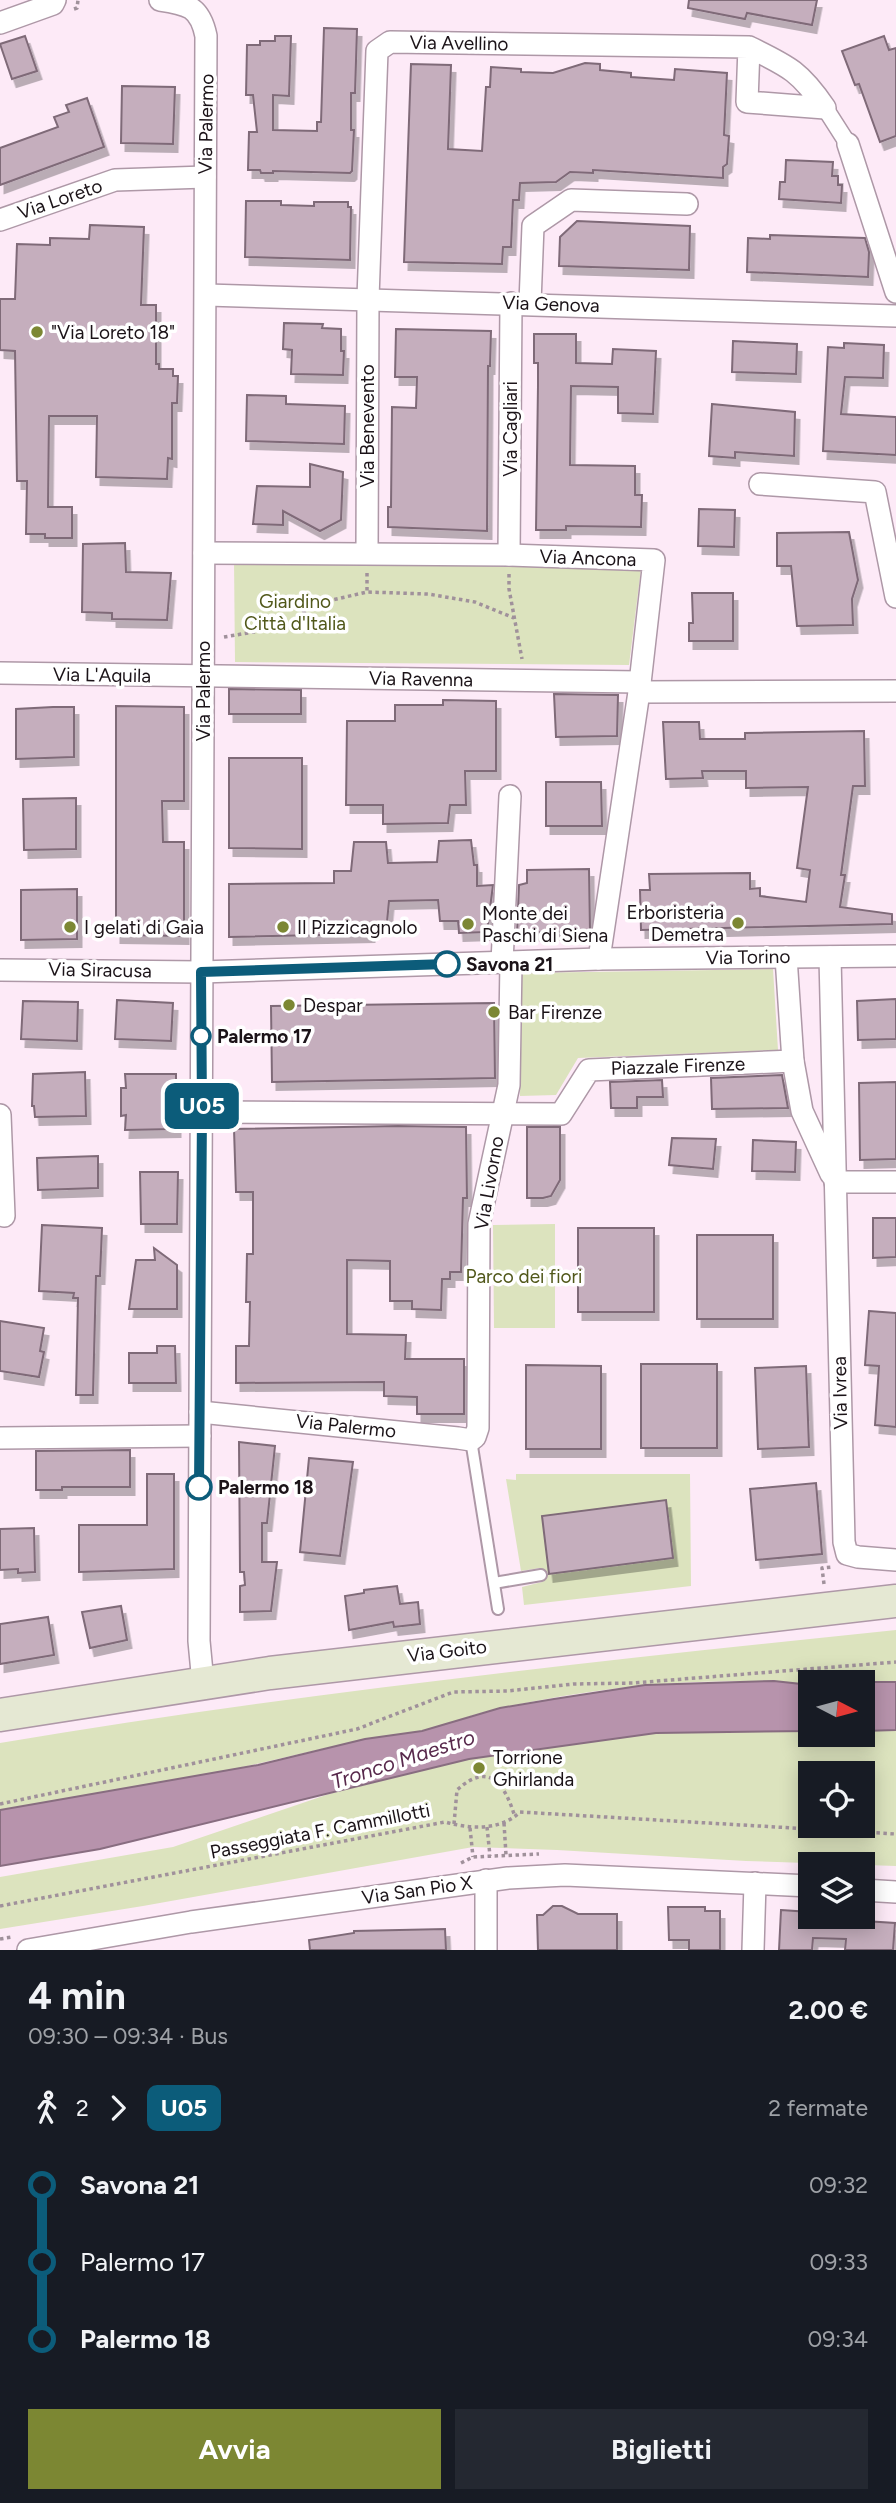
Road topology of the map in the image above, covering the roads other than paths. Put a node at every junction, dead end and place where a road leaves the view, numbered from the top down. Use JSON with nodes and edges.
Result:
{"nodes":[{"id":1,"x":55,"y":0,"type":"edge"},
{"id":2,"x":160,"y":0,"type":"edge"},
{"id":3,"x":0,"y":23,"type":"edge"},
{"id":4,"x":749,"y":47,"type":"junction"},
{"id":5,"x":825,"y":108,"type":"junction"},
{"id":6,"x":848,"y":144,"type":"joint"},
{"id":7,"x":205,"y":177,"type":"junction"},
{"id":8,"x":687,"y":204,"type":"dead end"},
{"id":9,"x":0,"y":220,"type":"edge"},
{"id":10,"x":896,"y":292,"type":"edge"},
{"id":11,"x":207,"y":295,"type":"junction"},
{"id":12,"x":368,"y":298,"type":"junction"},
{"id":13,"x":520,"y":303,"type":"junction"},
{"id":14,"x":896,"y":316,"type":"edge"},
{"id":15,"x":760,"y":484,"type":"dead end"},
{"id":16,"x":204,"y":552,"type":"junction"},
{"id":17,"x":366,"y":553,"type":"junction"},
{"id":18,"x":509,"y":555,"type":"junction"},
{"id":19,"x":896,"y":597,"type":"edge"},
{"id":20,"x":0,"y":673,"type":"edge"},
{"id":21,"x":203,"y":676,"type":"junction"},
{"id":22,"x":639,"y":687,"type":"junction"},
{"id":23,"x":896,"y":691,"type":"edge"},
{"id":24,"x":510,"y":796,"type":"dead end"},
{"id":25,"x":896,"y":956,"type":"edge"},
{"id":26,"x":786,"y":957,"type":"junction"},
{"id":27,"x":830,"y":957,"type":"junction"},
{"id":28,"x":599,"y":959,"type":"junction"},
{"id":29,"x":506,"y":962,"type":"junction"},
{"id":30,"x":0,"y":970,"type":"edge"},
{"id":31,"x":201,"y":972,"type":"junction"},
{"id":32,"x":793,"y":1061,"type":"junction"},
{"id":33,"x":202,"y":1112,"type":"junction"},
{"id":34,"x":503,"y":1113,"type":"junction"},
{"id":35,"x":0,"y":1115,"type":"edge"},
{"id":36,"x":835,"y":1182,"type":"junction"},
{"id":37,"x":896,"y":1182,"type":"edge"},
{"id":38,"x":4,"y":1216,"type":"dead end"},
{"id":39,"x":200,"y":1412,"type":"junction"},
{"id":40,"x":474,"y":1431,"type":"junction"},
{"id":41,"x":200,"y":1436,"type":"junction"},
{"id":42,"x":0,"y":1438,"type":"edge"},
{"id":43,"x":896,"y":1560,"type":"edge"},
{"id":44,"x":541,"y":1575,"type":"dead end"},
{"id":45,"x":494,"y":1583,"type":"junction"},
{"id":46,"x":896,"y":1601,"type":"edge"},
{"id":47,"x":498,"y":1609,"type":"dead end"},
{"id":48,"x":203,"y":1683,"type":"junction"},
{"id":49,"x":0,"y":1714,"type":"edge"},
{"id":50,"x":486,"y":1880,"type":"junction"},
{"id":51,"x":755,"y":1883,"type":"junction"},
{"id":52,"x":798,"y":1885,"type":"edge"},
{"id":53,"x":875,"y":1890,"type":"edge"},
{"id":54,"x":896,"y":1892,"type":"edge"},
{"id":55,"x":153,"y":1940,"type":"edge"},
{"id":56,"x":28,"y":1950,"type":"edge"},
{"id":57,"x":486,"y":1950,"type":"edge"},
{"id":58,"x":753,"y":1950,"type":"edge"}],
"edges":[{"from":1,"to":3,"type":"street"},
{"from":2,"to":7,"type":"street","name":"Via Palermo"},
{"from":4,"to":5,"type":"street","name":"Via Avellino"},
{"from":4,"to":5,"type":"street"},
{"from":4,"to":12,"type":"street","name":"Via Avellino"},
{"from":5,"to":6,"type":"street","name":"Via Avellino"},
{"from":6,"to":10,"type":"street","name":"Via Avellino"},
{"from":7,"to":9,"type":"street","name":"Via Loreto"},
{"from":7,"to":11,"type":"street","name":"Via Palermo"},
{"from":8,"to":13,"type":"street","name":"Via Cagliari"},
{"from":11,"to":12,"type":"street","name":"Via Genova"},
{"from":11,"to":16,"type":"street","name":"Via Palermo"},
{"from":12,"to":13,"type":"street","name":"Via Genova"},
{"from":12,"to":17,"type":"street","name":"Via Benevento"},
{"from":13,"to":14,"type":"street","name":"Via Genova"},
{"from":13,"to":18,"type":"street","name":"Via Cagliari"},
{"from":15,"to":19,"type":"street"},
{"from":16,"to":17,"type":"street","name":"Via Ancona"},
{"from":16,"to":21,"type":"street","name":"Via Palermo"},
{"from":17,"to":18,"type":"street","name":"Via Ancona"},
{"from":18,"to":22,"type":"street","name":"Via Ancona"},
{"from":20,"to":21,"type":"street","name":"Via L'Aquila"},
{"from":21,"to":22,"type":"street","name":"Via Ravenna"},
{"from":21,"to":31,"type":"street","name":"Via Palermo"},
{"from":22,"to":23,"type":"street","name":"Via Ravenna"},
{"from":22,"to":28,"type":"street","name":"Via Ancona"},
{"from":24,"to":29,"type":"street","name":"Via Livorno"},
{"from":25,"to":27,"type":"street","name":"Via Torino"},
{"from":26,"to":27,"type":"street","name":"Via Torino"},
{"from":26,"to":28,"type":"street","name":"Via Torino"},
{"from":26,"to":32,"type":"street","name":"Via Ivrea"},
{"from":27,"to":36,"type":"street","name":"Via Ivrea"},
{"from":28,"to":29,"type":"street","name":"Via Torino"},
{"from":29,"to":31,"type":"street","name":"Via Siracusa"},
{"from":29,"to":34,"type":"street","name":"Via Livorno"},
{"from":30,"to":31,"type":"street","name":"Via Siracusa"},
{"from":31,"to":33,"type":"street","name":"Via Palermo"},
{"from":32,"to":34,"type":"street","name":"Piazzale Firenze"},
{"from":32,"to":36,"type":"street","name":"Via Ivrea"},
{"from":33,"to":34,"type":"street","name":"Via Livorno"},
{"from":33,"to":39,"type":"street","name":"Via Palermo"},
{"from":34,"to":40,"type":"street","name":"Via Livorno"},
{"from":35,"to":38,"type":"street"},
{"from":36,"to":37,"type":"street"},
{"from":36,"to":43,"type":"street","name":"Via Ivrea"},
{"from":39,"to":40,"type":"street","name":"Via Palermo"},
{"from":39,"to":41,"type":"street","name":"Via Palermo"},
{"from":40,"to":45,"type":"lane"},
{"from":41,"to":42,"type":"street"},
{"from":41,"to":48,"type":"street","name":"Via Palermo"},
{"from":44,"to":45,"type":"lane"},
{"from":45,"to":47,"type":"lane"},
{"from":46,"to":48,"type":"main road","name":"Via Goito"},
{"from":48,"to":49,"type":"main road","name":"Via Goito"},
{"from":50,"to":51,"type":"street","name":"Via San Pio X"},
{"from":50,"to":55,"type":"street","name":"Via San Pio X"},
{"from":50,"to":57,"type":"street"},
{"from":51,"to":52,"type":"street","name":"Via San Pio X"},
{"from":51,"to":58,"type":"street"},
{"from":53,"to":54,"type":"street"},
{"from":55,"to":56,"type":"street","name":"Via San Pio X"}]}
